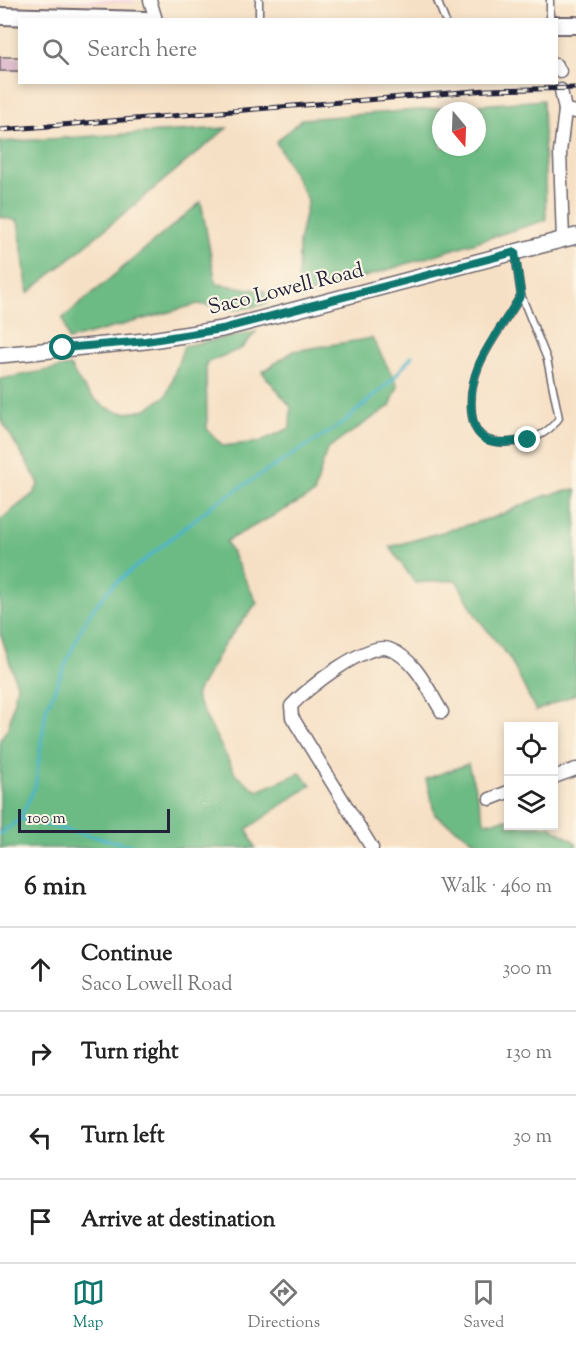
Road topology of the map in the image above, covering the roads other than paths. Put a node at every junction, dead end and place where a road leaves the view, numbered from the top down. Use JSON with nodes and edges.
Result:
{"nodes":[{"id":1,"x":150,"y":0,"type":"edge"},
{"id":2,"x":259,"y":0,"type":"edge"},
{"id":3,"x":437,"y":0,"type":"edge"},
{"id":4,"x":550,"y":0,"type":"edge"},
{"id":5,"x":0,"y":16,"type":"edge"},
{"id":6,"x":73,"y":18,"type":"edge"},
{"id":7,"x":155,"y":18,"type":"edge"},
{"id":8,"x":259,"y":18,"type":"edge"},
{"id":9,"x":444,"y":18,"type":"edge"},
{"id":10,"x":550,"y":18,"type":"edge"},
{"id":11,"x":558,"y":25,"type":"edge"},
{"id":12,"x":576,"y":26,"type":"edge"},
{"id":13,"x":561,"y":90,"type":"dead end"},
{"id":14,"x":571,"y":111,"type":"edge"},
{"id":15,"x":569,"y":238,"type":"edge"},
{"id":16,"x":515,"y":252,"type":"junction"},
{"id":17,"x":521,"y":295,"type":"junction"},
{"id":18,"x":0,"y":355,"type":"edge"},
{"id":19,"x":442,"y":712,"type":"dead end"},
{"id":20,"x":576,"y":769,"type":"edge"},
{"id":21,"x":557,"y":776,"type":"edge"},
{"id":22,"x":504,"y":794,"type":"edge"},
{"id":23,"x":490,"y":799,"type":"dead end"},
{"id":24,"x":372,"y":848,"type":"edge"}],
"edges":[{"from":1,"to":7,"type":"street"},
{"from":2,"to":8,"type":"lane"},
{"from":3,"to":9,"type":"lane"},
{"from":4,"to":10,"type":"lane"},
{"from":5,"to":6,"type":"main road"},
{"from":11,"to":12,"type":"main road"},
{"from":13,"to":14,"type":"street"},
{"from":14,"to":15,"type":"street"},
{"from":15,"to":16,"type":"street","name":"Saco Lowell Road"},
{"from":16,"to":17,"type":"lane"},
{"from":16,"to":18,"type":"street","name":"Saco Lowell Road"},
{"from":17,"to":17,"type":"lane"},
{"from":19,"to":24,"type":"street"},
{"from":20,"to":21,"type":"street"},
{"from":22,"to":23,"type":"street"}]}
